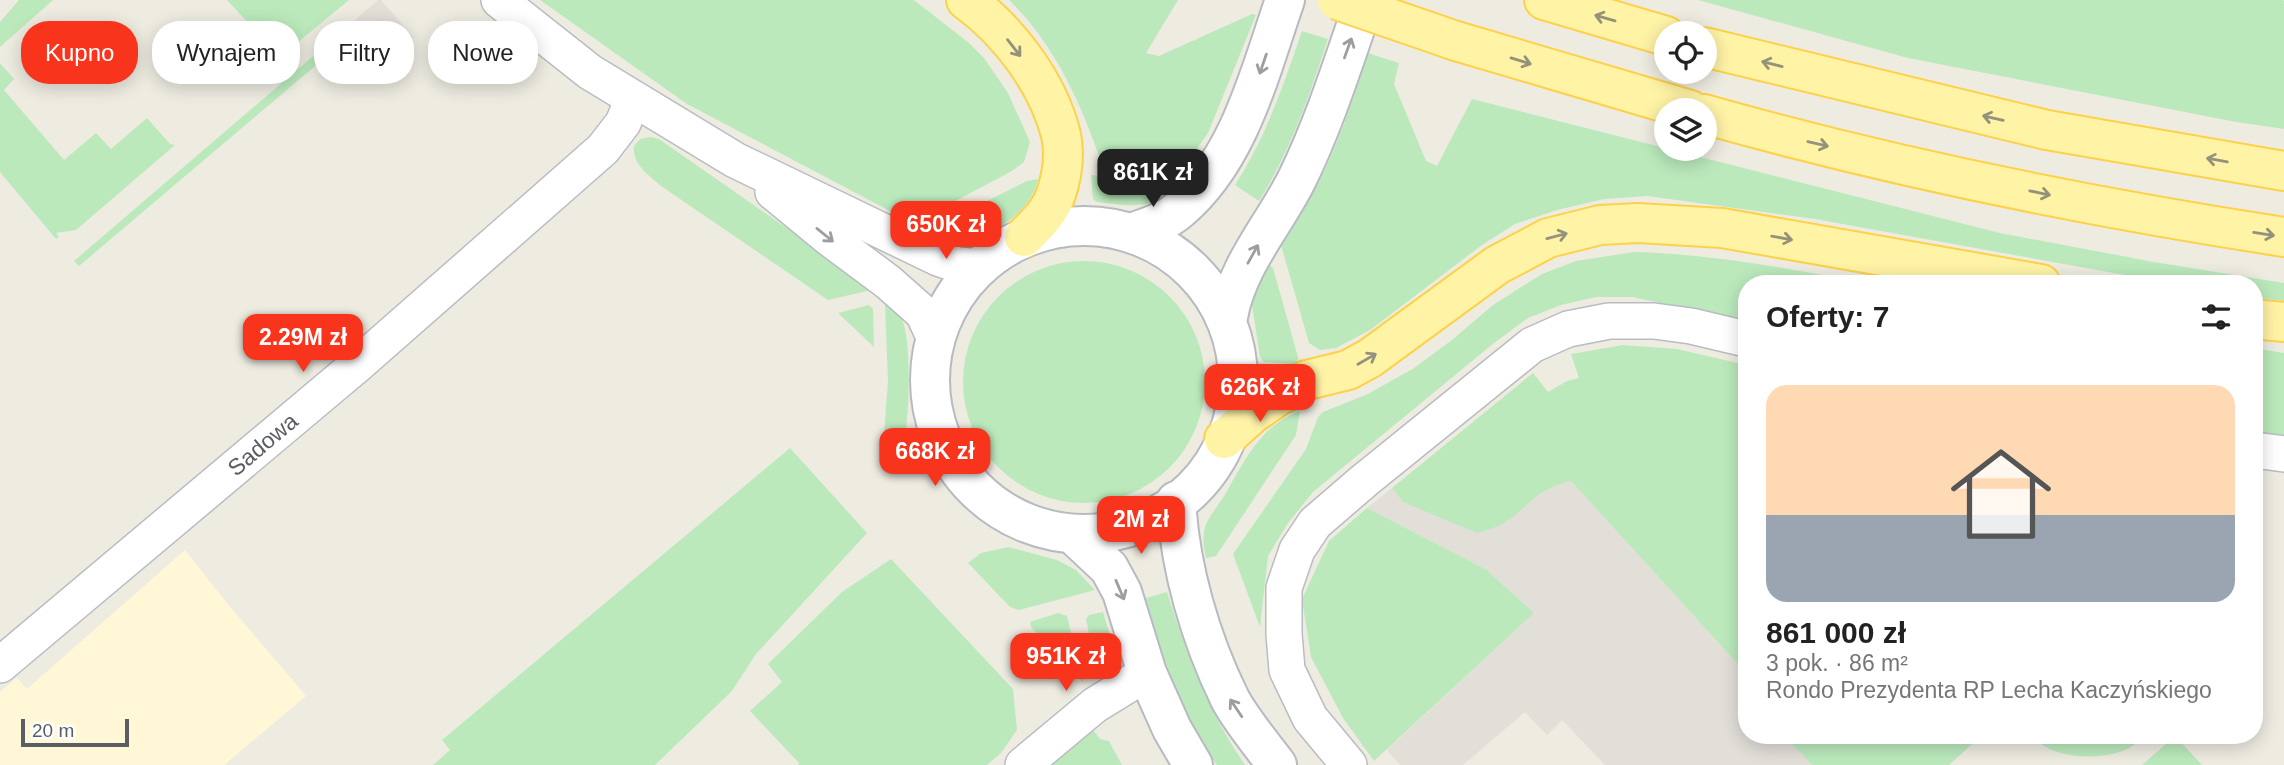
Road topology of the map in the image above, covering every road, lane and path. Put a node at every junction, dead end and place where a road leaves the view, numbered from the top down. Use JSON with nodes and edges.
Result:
{"nodes":[{"id":1,"x":499,"y":0,"type":"edge"},
{"id":2,"x":966,"y":0,"type":"edge"},
{"id":3,"x":1285,"y":0,"type":"edge"},
{"id":4,"x":1337,"y":0,"type":"edge"},
{"id":5,"x":1365,"y":0,"type":"edge"},
{"id":6,"x":1544,"y":0,"type":"edge"},
{"id":7,"x":1654,"y":32,"type":"edge"},
{"id":8,"x":1717,"y":50,"type":"edge"},
{"id":9,"x":633,"y":99,"type":"junction"},
{"id":10,"x":1654,"y":99,"type":"edge"},
{"id":11,"x":1717,"y":118,"type":"edge"},
{"id":12,"x":735,"y":160,"type":"junction"},
{"id":13,"x":2284,"y":171,"type":"edge"},
{"id":14,"x":1131,"y":233,"type":"junction"},
{"id":15,"x":1024,"y":237,"type":"junction"},
{"id":16,"x":2284,"y":237,"type":"edge"},
{"id":17,"x":982,"y":267,"type":"junction"},
{"id":18,"x":1990,"y":275,"type":"edge"},
{"id":19,"x":1228,"y":317,"type":"junction"},
{"id":20,"x":2263,"y":320,"type":"edge"},
{"id":21,"x":2284,"y":322,"type":"edge"},
{"id":22,"x":1738,"y":337,"type":"edge"},
{"id":23,"x":936,"y":341,"type":"junction"},
{"id":24,"x":1224,"y":439,"type":"junction"},
{"id":25,"x":2263,"y":451,"type":"edge"},
{"id":26,"x":2284,"y":454,"type":"edge"},
{"id":27,"x":1176,"y":501,"type":"junction"},
{"id":28,"x":1078,"y":539,"type":"junction"},
{"id":29,"x":0,"y":665,"type":"edge"},
{"id":30,"x":1147,"y":673,"type":"junction"},
{"id":31,"x":1023,"y":765,"type":"edge"},
{"id":32,"x":1193,"y":765,"type":"edge"},
{"id":33,"x":1277,"y":765,"type":"edge"},
{"id":34,"x":1349,"y":765,"type":"edge"}],
"edges":[{"from":1,"to":9,"type":"street"},
{"from":2,"to":15,"type":"main road","one_way":true},
{"from":3,"to":14,"type":"main road","one_way":true},
{"from":4,"to":10,"type":"main road","one_way":true,"bridge":true},
{"from":19,"to":5,"type":"main road","one_way":true},
{"from":7,"to":6,"type":"main road","one_way":true},
{"from":13,"to":8,"type":"main road","one_way":true},
{"from":9,"to":12,"type":"street"},
{"from":9,"to":29,"type":"street","name":"Sadowa"},
{"from":11,"to":16,"type":"main road","one_way":true},
{"from":12,"to":17,"type":"street"},
{"from":12,"to":23,"type":"street","one_way":true},
{"from":14,"to":15,"type":"main road"},
{"from":14,"to":19,"type":"main road"},
{"from":15,"to":17,"type":"main road"},
{"from":17,"to":23,"type":"main road"},
{"from":24,"to":18,"type":"main road","one_way":true},
{"from":19,"to":24,"type":"main road"},
{"from":20,"to":21,"type":"main road"},
{"from":22,"to":34,"type":"street"},
{"from":23,"to":28,"type":"main road"},
{"from":24,"to":27,"type":"main road"},
{"from":25,"to":26,"type":"street"},
{"from":27,"to":28,"type":"main road"},
{"from":33,"to":27,"type":"main road","one_way":true},
{"from":28,"to":30,"type":"main road","one_way":true},
{"from":30,"to":31,"type":"street"},
{"from":30,"to":32,"type":"main road"}]}
